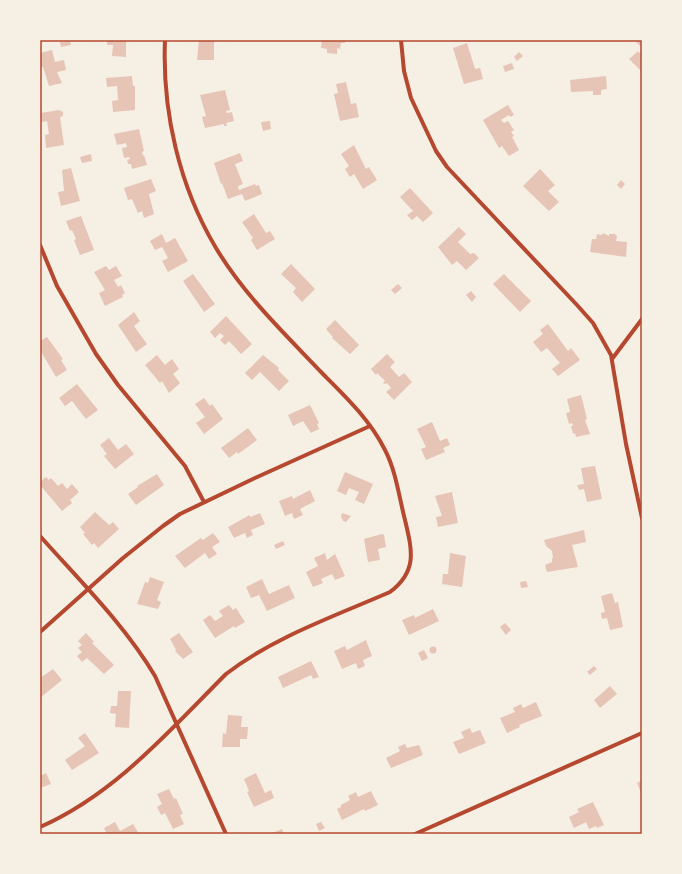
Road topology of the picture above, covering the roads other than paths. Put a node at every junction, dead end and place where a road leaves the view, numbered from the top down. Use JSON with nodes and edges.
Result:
{"nodes":[{"id":1,"x":164,"y":40,"type":"edge"},
{"id":2,"x":401,"y":40,"type":"edge"},
{"id":3,"x":40,"y":245,"type":"edge"},
{"id":4,"x":642,"y":318,"type":"edge"},
{"id":5,"x":612,"y":359,"type":"junction"},
{"id":6,"x":370,"y":426,"type":"junction"},
{"id":7,"x":204,"y":502,"type":"junction"},
{"id":8,"x":642,"y":518,"type":"edge"},
{"id":9,"x":40,"y":536,"type":"edge"},
{"id":10,"x":88,"y":589,"type":"junction"},
{"id":11,"x":40,"y":632,"type":"edge"},
{"id":12,"x":177,"y":724,"type":"junction"},
{"id":13,"x":642,"y":733,"type":"edge"},
{"id":14,"x":40,"y":827,"type":"edge"},
{"id":15,"x":226,"y":834,"type":"edge"},
{"id":16,"x":415,"y":834,"type":"edge"}],
"edges":[{"from":1,"to":6,"type":"street"},
{"from":2,"to":5,"type":"street"},
{"from":3,"to":7,"type":"street"},
{"from":4,"to":5,"type":"street"},
{"from":5,"to":8,"type":"street"},
{"from":6,"to":7,"type":"street"},
{"from":6,"to":12,"type":"street"},
{"from":7,"to":10,"type":"street"},
{"from":9,"to":10,"type":"street"},
{"from":10,"to":11,"type":"street"},
{"from":10,"to":12,"type":"street"},
{"from":12,"to":14,"type":"street"},
{"from":12,"to":15,"type":"street"},
{"from":13,"to":16,"type":"street"}]}
